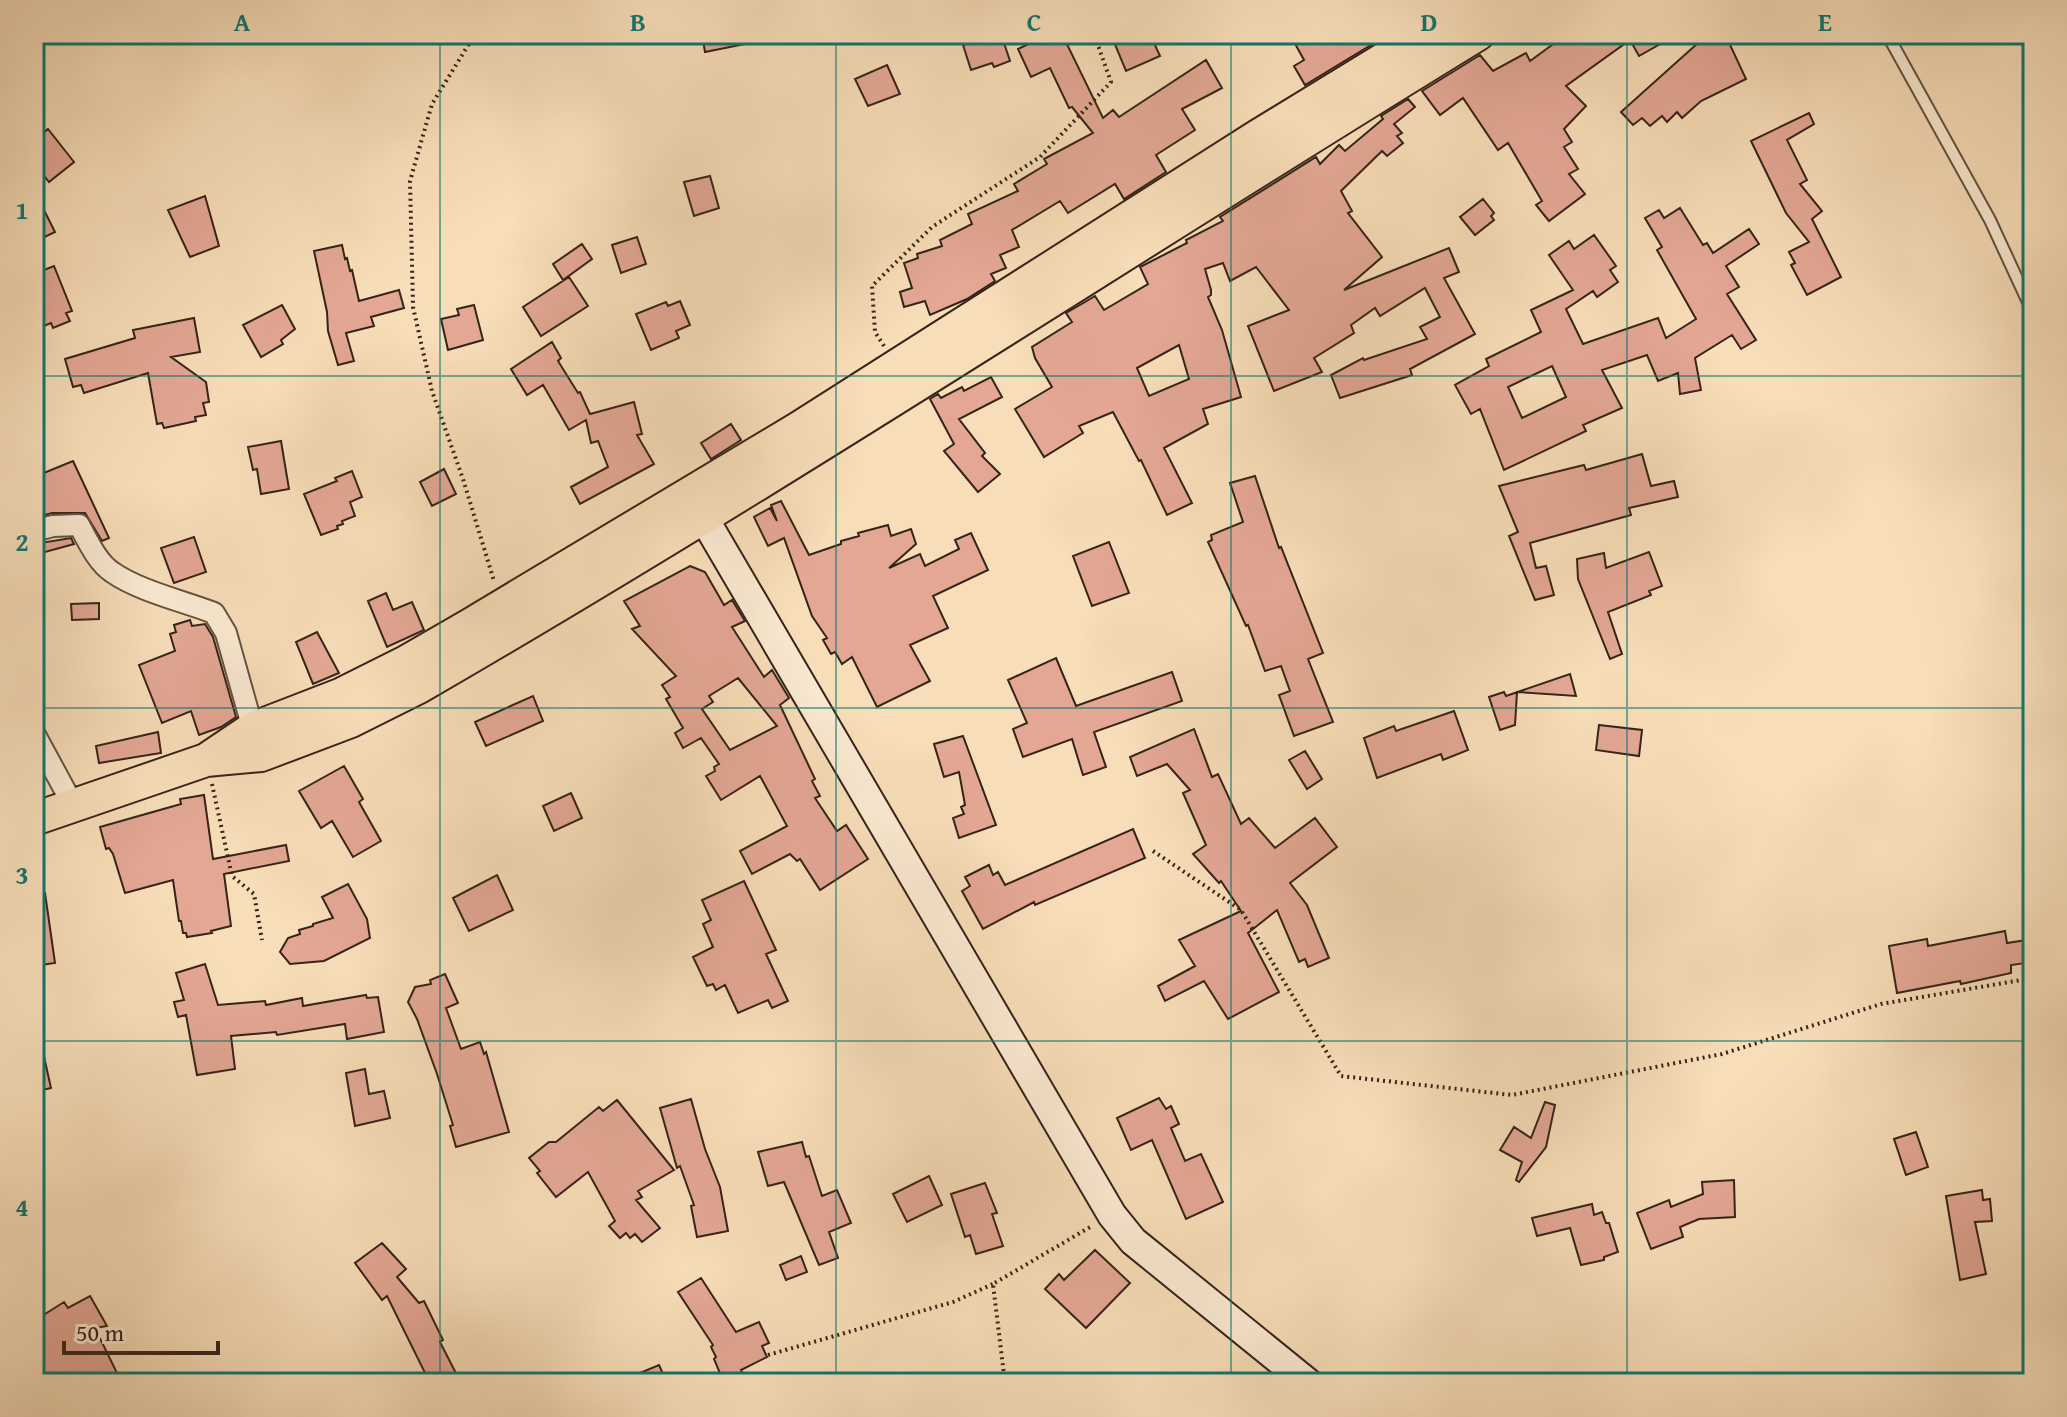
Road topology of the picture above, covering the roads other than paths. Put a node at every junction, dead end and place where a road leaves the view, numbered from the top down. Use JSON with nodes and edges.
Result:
{"nodes":[{"id":1,"x":1425,"y":34,"type":"edge"},
{"id":2,"x":1478,"y":34,"type":"edge"},
{"id":3,"x":1887,"y":34,"type":"edge"},
{"id":4,"x":2033,"y":313,"type":"edge"},
{"id":5,"x":696,"y":505,"type":"junction"},
{"id":6,"x":34,"y":531,"type":"edge"},
{"id":7,"x":34,"y":733,"type":"edge"},
{"id":8,"x":256,"y":742,"type":"junction"},
{"id":9,"x":73,"y":805,"type":"junction"},
{"id":10,"x":34,"y":819,"type":"edge"},
{"id":11,"x":1308,"y":1383,"type":"edge"}],
"edges":[{"from":1,"to":5,"type":"main road"},
{"from":2,"to":5,"type":"main road"},
{"from":3,"to":4,"type":"lane"},
{"from":5,"to":8,"type":"main road"},
{"from":5,"to":8,"type":"main road"},
{"from":5,"to":11,"type":"street"},
{"from":6,"to":8,"type":"street"},
{"from":7,"to":9,"type":"street"},
{"from":8,"to":9,"type":"main road"},
{"from":9,"to":10,"type":"main road"}]}
